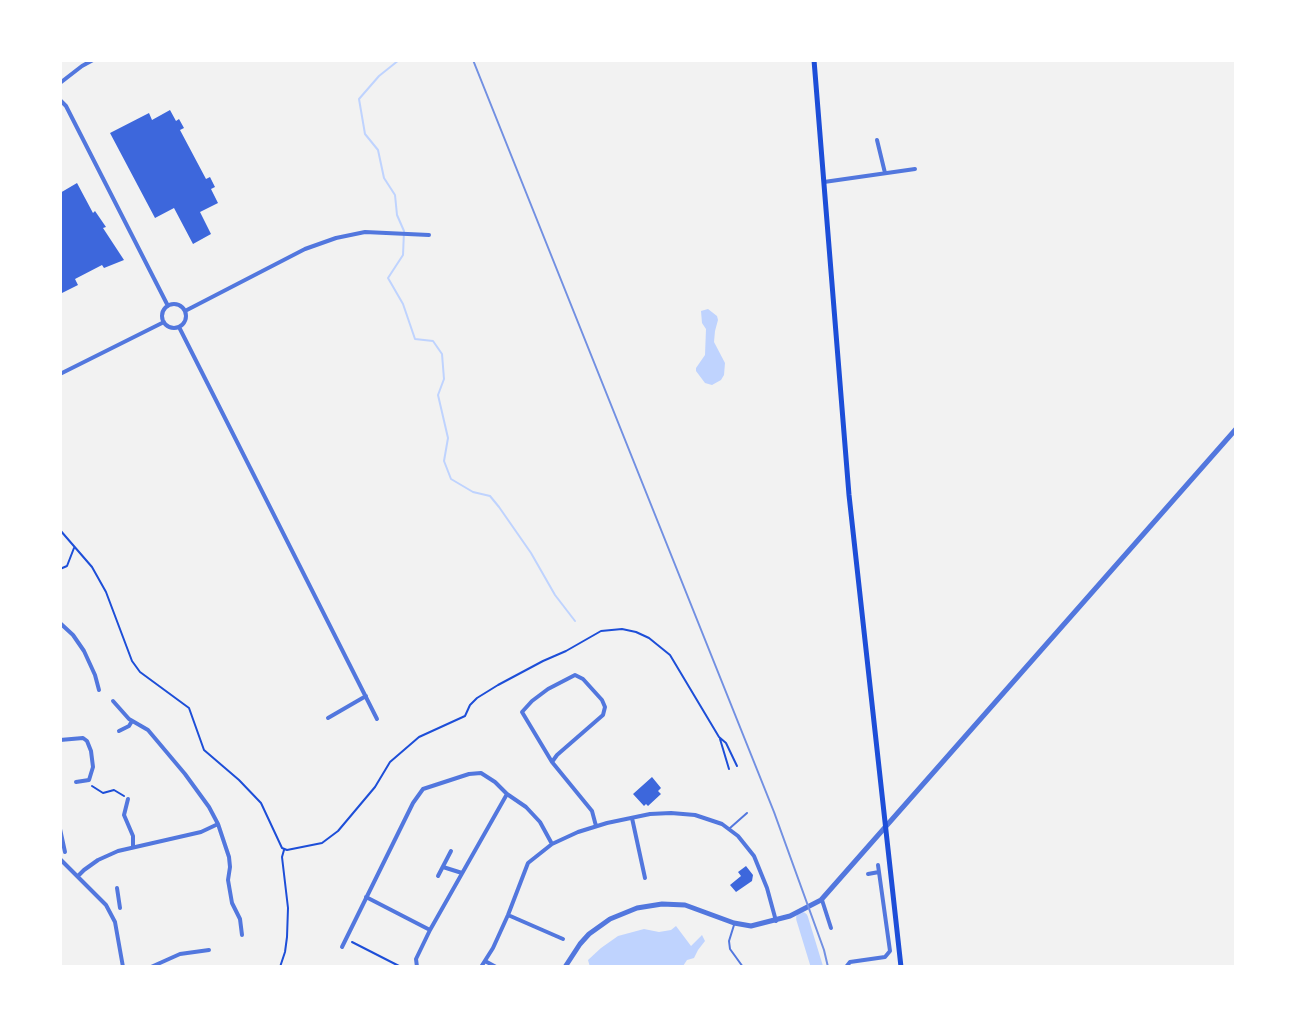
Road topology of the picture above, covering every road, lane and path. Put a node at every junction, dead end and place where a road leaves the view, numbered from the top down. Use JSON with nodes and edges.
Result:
{"nodes":[{"id":1,"x":93,"y":60,"type":"edge"},
{"id":2,"x":814,"y":60,"type":"edge"},
{"id":3,"x":60,"y":83,"type":"edge"},
{"id":4,"x":60,"y":100,"type":"edge"},
{"id":5,"x":877,"y":140,"type":"dead end"},
{"id":6,"x":915,"y":169,"type":"dead end"},
{"id":7,"x":885,"y":173,"type":"junction"},
{"id":8,"x":824,"y":182,"type":"junction"},
{"id":9,"x":429,"y":235,"type":"dead end"},
{"id":10,"x":168,"y":306,"type":"junction"},
{"id":11,"x":185,"y":311,"type":"junction"},
{"id":12,"x":164,"y":322,"type":"junction"},
{"id":13,"x":179,"y":327,"type":"junction"},
{"id":14,"x":60,"y":374,"type":"edge"},
{"id":15,"x":1236,"y":429,"type":"edge"},
{"id":16,"x":60,"y":530,"type":"edge"},
{"id":17,"x":75,"y":547,"type":"junction"},
{"id":18,"x":60,"y":569,"type":"edge"},
{"id":19,"x":60,"y":623,"type":"edge"},
{"id":20,"x":99,"y":690,"type":"dead end"},
{"id":21,"x":366,"y":696,"type":"junction"},
{"id":22,"x":113,"y":701,"type":"dead end"},
{"id":23,"x":328,"y":718,"type":"dead end"},
{"id":24,"x":377,"y":719,"type":"dead end"},
{"id":25,"x":133,"y":721,"type":"junction"},
{"id":26,"x":119,"y":731,"type":"dead end"},
{"id":27,"x":719,"y":737,"type":"junction"},
{"id":28,"x":60,"y":740,"type":"edge"},
{"id":29,"x":552,"y":762,"type":"junction"},
{"id":30,"x":737,"y":766,"type":"dead end"},
{"id":31,"x":729,"y":769,"type":"dead end"},
{"id":32,"x":89,"y":780,"type":"junction"},
{"id":33,"x":76,"y":782,"type":"dead end"},
{"id":34,"x":92,"y":786,"type":"joint"},
{"id":35,"x":507,"y":794,"type":"junction"},
{"id":36,"x":128,"y":799,"type":"joint"},
{"id":37,"x":747,"y":813,"type":"dead end"},
{"id":38,"x":632,"y":817,"type":"junction"},
{"id":39,"x":218,"y":824,"type":"junction"},
{"id":40,"x":596,"y":826,"type":"junction"},
{"id":41,"x":886,"y":826,"type":"junction"},
{"id":42,"x":60,"y":829,"type":"edge"},
{"id":43,"x":730,"y":829,"type":"junction"},
{"id":44,"x":61,"y":838,"type":"edge"},
{"id":45,"x":552,"y":844,"type":"junction"},
{"id":46,"x":133,"y":846,"type":"junction"},
{"id":47,"x":285,"y":849,"type":"junction"},
{"id":48,"x":451,"y":851,"type":"dead end"},
{"id":49,"x":65,"y":852,"type":"dead end"},
{"id":50,"x":60,"y":859,"type":"edge"},
{"id":51,"x":878,"y":865,"type":"dead end"},
{"id":52,"x":443,"y":867,"type":"junction"},
{"id":53,"x":879,"y":872,"type":"junction"},
{"id":54,"x":462,"y":873,"type":"junction"},
{"id":55,"x":868,"y":874,"type":"dead end"},
{"id":56,"x":78,"y":876,"type":"junction"},
{"id":57,"x":438,"y":876,"type":"dead end"},
{"id":58,"x":645,"y":878,"type":"dead end"},
{"id":59,"x":117,"y":888,"type":"dead end"},
{"id":60,"x":366,"y":897,"type":"junction"},
{"id":61,"x":119,"y":900,"type":"junction"},
{"id":62,"x":820,"y":901,"type":"junction"},
{"id":63,"x":106,"y":905,"type":"junction"},
{"id":64,"x":120,"y":908,"type":"dead end"},
{"id":65,"x":508,"y":915,"type":"junction"},
{"id":66,"x":776,"y":921,"type":"junction"},
{"id":67,"x":734,"y":923,"type":"junction"},
{"id":68,"x":831,"y":928,"type":"dead end"},
{"id":69,"x":430,"y":930,"type":"junction"},
{"id":70,"x":242,"y":935,"type":"dead end"},
{"id":71,"x":563,"y":939,"type":"dead end"},
{"id":72,"x":346,"y":940,"type":"junction"},
{"id":73,"x":342,"y":947,"type":"dead end"},
{"id":74,"x":209,"y":950,"type":"dead end"},
{"id":75,"x":485,"y":961,"type":"junction"},
{"id":76,"x":123,"y":967,"type":"edge"},
{"id":77,"x":151,"y":967,"type":"edge"},
{"id":78,"x":280,"y":967,"type":"edge"},
{"id":79,"x":401,"y":967,"type":"edge"},
{"id":80,"x":417,"y":967,"type":"edge"},
{"id":81,"x":481,"y":967,"type":"edge"},
{"id":82,"x":496,"y":967,"type":"edge"},
{"id":83,"x":565,"y":967,"type":"edge"},
{"id":84,"x":743,"y":967,"type":"edge"},
{"id":85,"x":846,"y":967,"type":"edge"},
{"id":86,"x":901,"y":967,"type":"edge"}],
"edges":[{"from":1,"to":3,"type":"street"},
{"from":2,"to":8,"type":"main road"},
{"from":4,"to":10,"type":"street"},
{"from":5,"to":7,"type":"street"},
{"from":6,"to":7,"type":"street"},
{"from":7,"to":8,"type":"street"},
{"from":8,"to":41,"type":"main road"},
{"from":9,"to":11,"type":"street"},
{"from":10,"to":11,"type":"street"},
{"from":10,"to":12,"type":"street"},
{"from":11,"to":13,"type":"street"},
{"from":12,"to":13,"type":"street"},
{"from":12,"to":14,"type":"street"},
{"from":13,"to":21,"type":"street"},
{"from":15,"to":41,"type":"street"},
{"from":16,"to":17,"type":"path"},
{"from":17,"to":18,"type":"path"},
{"from":17,"to":47,"type":"path"},
{"from":19,"to":20,"type":"street"},
{"from":21,"to":23,"type":"street"},
{"from":21,"to":24,"type":"street"},
{"from":22,"to":25,"type":"street"},
{"from":25,"to":26,"type":"street"},
{"from":25,"to":39,"type":"street"},
{"from":27,"to":30,"type":"path"},
{"from":27,"to":31,"type":"path"},
{"from":27,"to":47,"type":"path"},
{"from":28,"to":32,"type":"street"},
{"from":29,"to":29,"type":"street"},
{"from":29,"to":40,"type":"street"},
{"from":32,"to":33,"type":"street"},
{"from":32,"to":34,"type":"street"},
{"from":34,"to":36,"type":"path"},
{"from":35,"to":45,"type":"street"},
{"from":35,"to":54,"type":"street"},
{"from":35,"to":60,"type":"street"},
{"from":36,"to":46,"type":"street"},
{"from":37,"to":43,"type":"lane"},
{"from":38,"to":40,"type":"street"},
{"from":38,"to":43,"type":"street"},
{"from":38,"to":58,"type":"street"},
{"from":39,"to":46,"type":"street"},
{"from":39,"to":70,"type":"street"},
{"from":40,"to":45,"type":"street"},
{"from":41,"to":62,"type":"street"},
{"from":41,"to":86,"type":"main road"},
{"from":42,"to":44,"type":"street"},
{"from":43,"to":66,"type":"street"},
{"from":44,"to":49,"type":"street"},
{"from":45,"to":65,"type":"street"},
{"from":46,"to":56,"type":"street"},
{"from":47,"to":78,"type":"path"},
{"from":48,"to":52,"type":"street"},
{"from":50,"to":56,"type":"street"},
{"from":51,"to":53,"type":"street"},
{"from":52,"to":54,"type":"street"},
{"from":52,"to":57,"type":"street"},
{"from":53,"to":55,"type":"street"},
{"from":53,"to":85,"type":"street"},
{"from":54,"to":69,"type":"street"},
{"from":56,"to":63,"type":"street"},
{"from":59,"to":61,"type":"street"},
{"from":60,"to":69,"type":"street"},
{"from":60,"to":72,"type":"street"},
{"from":61,"to":63,"type":"street"},
{"from":61,"to":64,"type":"street"},
{"from":62,"to":66,"type":"street"},
{"from":62,"to":68,"type":"street"},
{"from":63,"to":76,"type":"street"},
{"from":65,"to":71,"type":"street"},
{"from":65,"to":75,"type":"street"},
{"from":66,"to":67,"type":"street"},
{"from":67,"to":83,"type":"street"},
{"from":67,"to":84,"type":"lane"},
{"from":69,"to":80,"type":"street"},
{"from":72,"to":73,"type":"street"},
{"from":72,"to":79,"type":"path"},
{"from":74,"to":77,"type":"street"},
{"from":75,"to":81,"type":"street"},
{"from":75,"to":82,"type":"street"}]}
